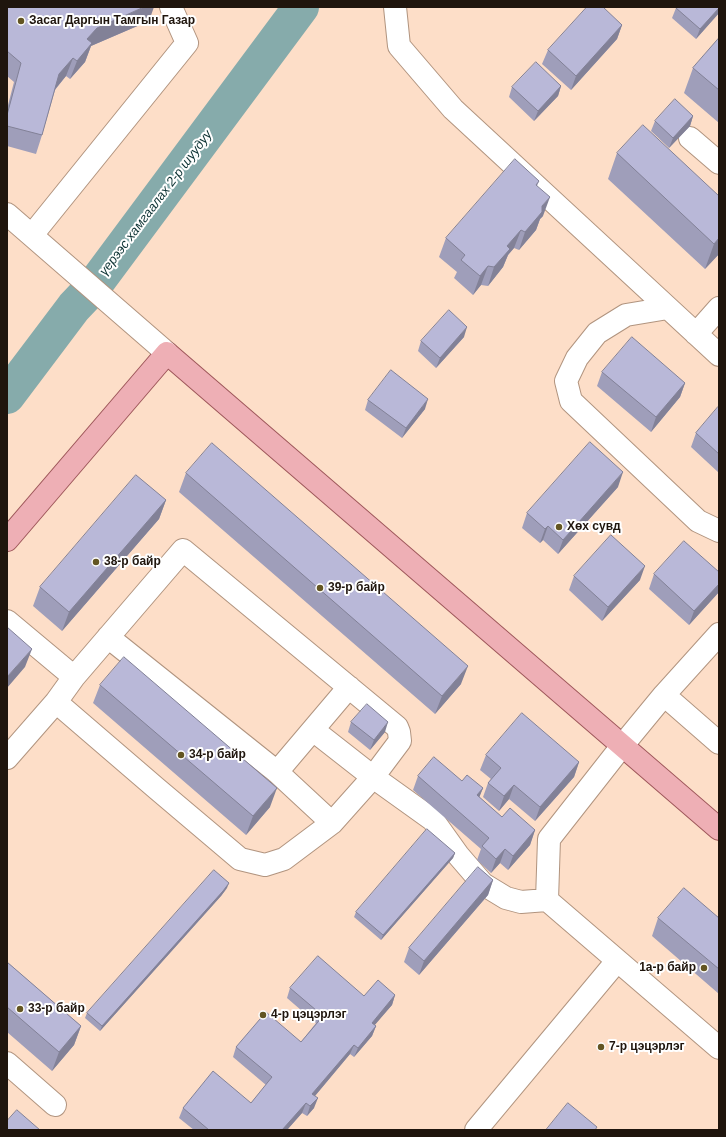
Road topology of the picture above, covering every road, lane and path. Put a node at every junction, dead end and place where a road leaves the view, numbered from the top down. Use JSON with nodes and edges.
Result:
{"nodes":[{"id":1,"x":171,"y":7,"type":"edge"},
{"id":2,"x":395,"y":7,"type":"edge"},
{"id":3,"x":690,"y":138,"type":"dead end"},
{"id":4,"x":719,"y":163,"type":"edge"},
{"id":5,"x":7,"y":214,"type":"edge"},
{"id":6,"x":32,"y":235,"type":"junction"},
{"id":7,"x":668,"y":308,"type":"junction"},
{"id":8,"x":719,"y":308,"type":"edge"},
{"id":9,"x":696,"y":334,"type":"junction"},
{"id":10,"x":167,"y":353,"type":"junction"},
{"id":11,"x":719,"y":355,"type":"edge"},
{"id":12,"x":719,"y":531,"type":"edge"},
{"id":13,"x":7,"y":540,"type":"edge"},
{"id":14,"x":7,"y":621,"type":"edge"},
{"id":15,"x":719,"y":634,"type":"edge"},
{"id":16,"x":108,"y":637,"type":"junction"},
{"id":17,"x":74,"y":677,"type":"junction"},
{"id":18,"x":349,"y":687,"type":"junction"},
{"id":19,"x":664,"y":695,"type":"junction"},
{"id":20,"x":56,"y":702,"type":"junction"},
{"id":21,"x":313,"y":730,"type":"junction"},
{"id":22,"x":719,"y":743,"type":"edge"},
{"id":23,"x":622,"y":746,"type":"junction"},
{"id":24,"x":7,"y":758,"type":"edge"},
{"id":25,"x":277,"y":772,"type":"junction"},
{"id":26,"x":373,"y":777,"type":"junction"},
{"id":27,"x":332,"y":823,"type":"junction"},
{"id":28,"x":719,"y":829,"type":"edge"},
{"id":29,"x":547,"y":900,"type":"junction"},
{"id":30,"x":617,"y":961,"type":"junction"},
{"id":31,"x":719,"y":1048,"type":"edge"},
{"id":32,"x":7,"y":1063,"type":"edge"},
{"id":33,"x":55,"y":1105,"type":"dead end"},
{"id":34,"x":476,"y":1130,"type":"edge"}],
"edges":[{"from":1,"to":6,"type":"street"},
{"from":2,"to":7,"type":"street"},
{"from":3,"to":4,"type":"street"},
{"from":5,"to":6,"type":"street"},
{"from":6,"to":10,"type":"street"},
{"from":7,"to":9,"type":"street"},
{"from":7,"to":12,"type":"street"},
{"from":8,"to":9,"type":"street"},
{"from":9,"to":11,"type":"street"},
{"from":10,"to":13,"type":"main road"},
{"from":10,"to":23,"type":"main road"},
{"from":14,"to":17,"type":"street"},
{"from":15,"to":19,"type":"street"},
{"from":16,"to":17,"type":"street"},
{"from":16,"to":18,"type":"street"},
{"from":16,"to":25,"type":"street"},
{"from":17,"to":20,"type":"street"},
{"from":18,"to":21,"type":"street"},
{"from":18,"to":26,"type":"street"},
{"from":19,"to":22,"type":"street"},
{"from":19,"to":23,"type":"street"},
{"from":20,"to":24,"type":"street"},
{"from":20,"to":27,"type":"street"},
{"from":21,"to":25,"type":"street"},
{"from":21,"to":26,"type":"street"},
{"from":23,"to":28,"type":"main road"},
{"from":23,"to":29,"type":"street"},
{"from":25,"to":27,"type":"street"},
{"from":26,"to":27,"type":"street"},
{"from":26,"to":29,"type":"street"},
{"from":29,"to":30,"type":"street"},
{"from":30,"to":31,"type":"street"},
{"from":30,"to":34,"type":"street"},
{"from":32,"to":33,"type":"street"}]}
